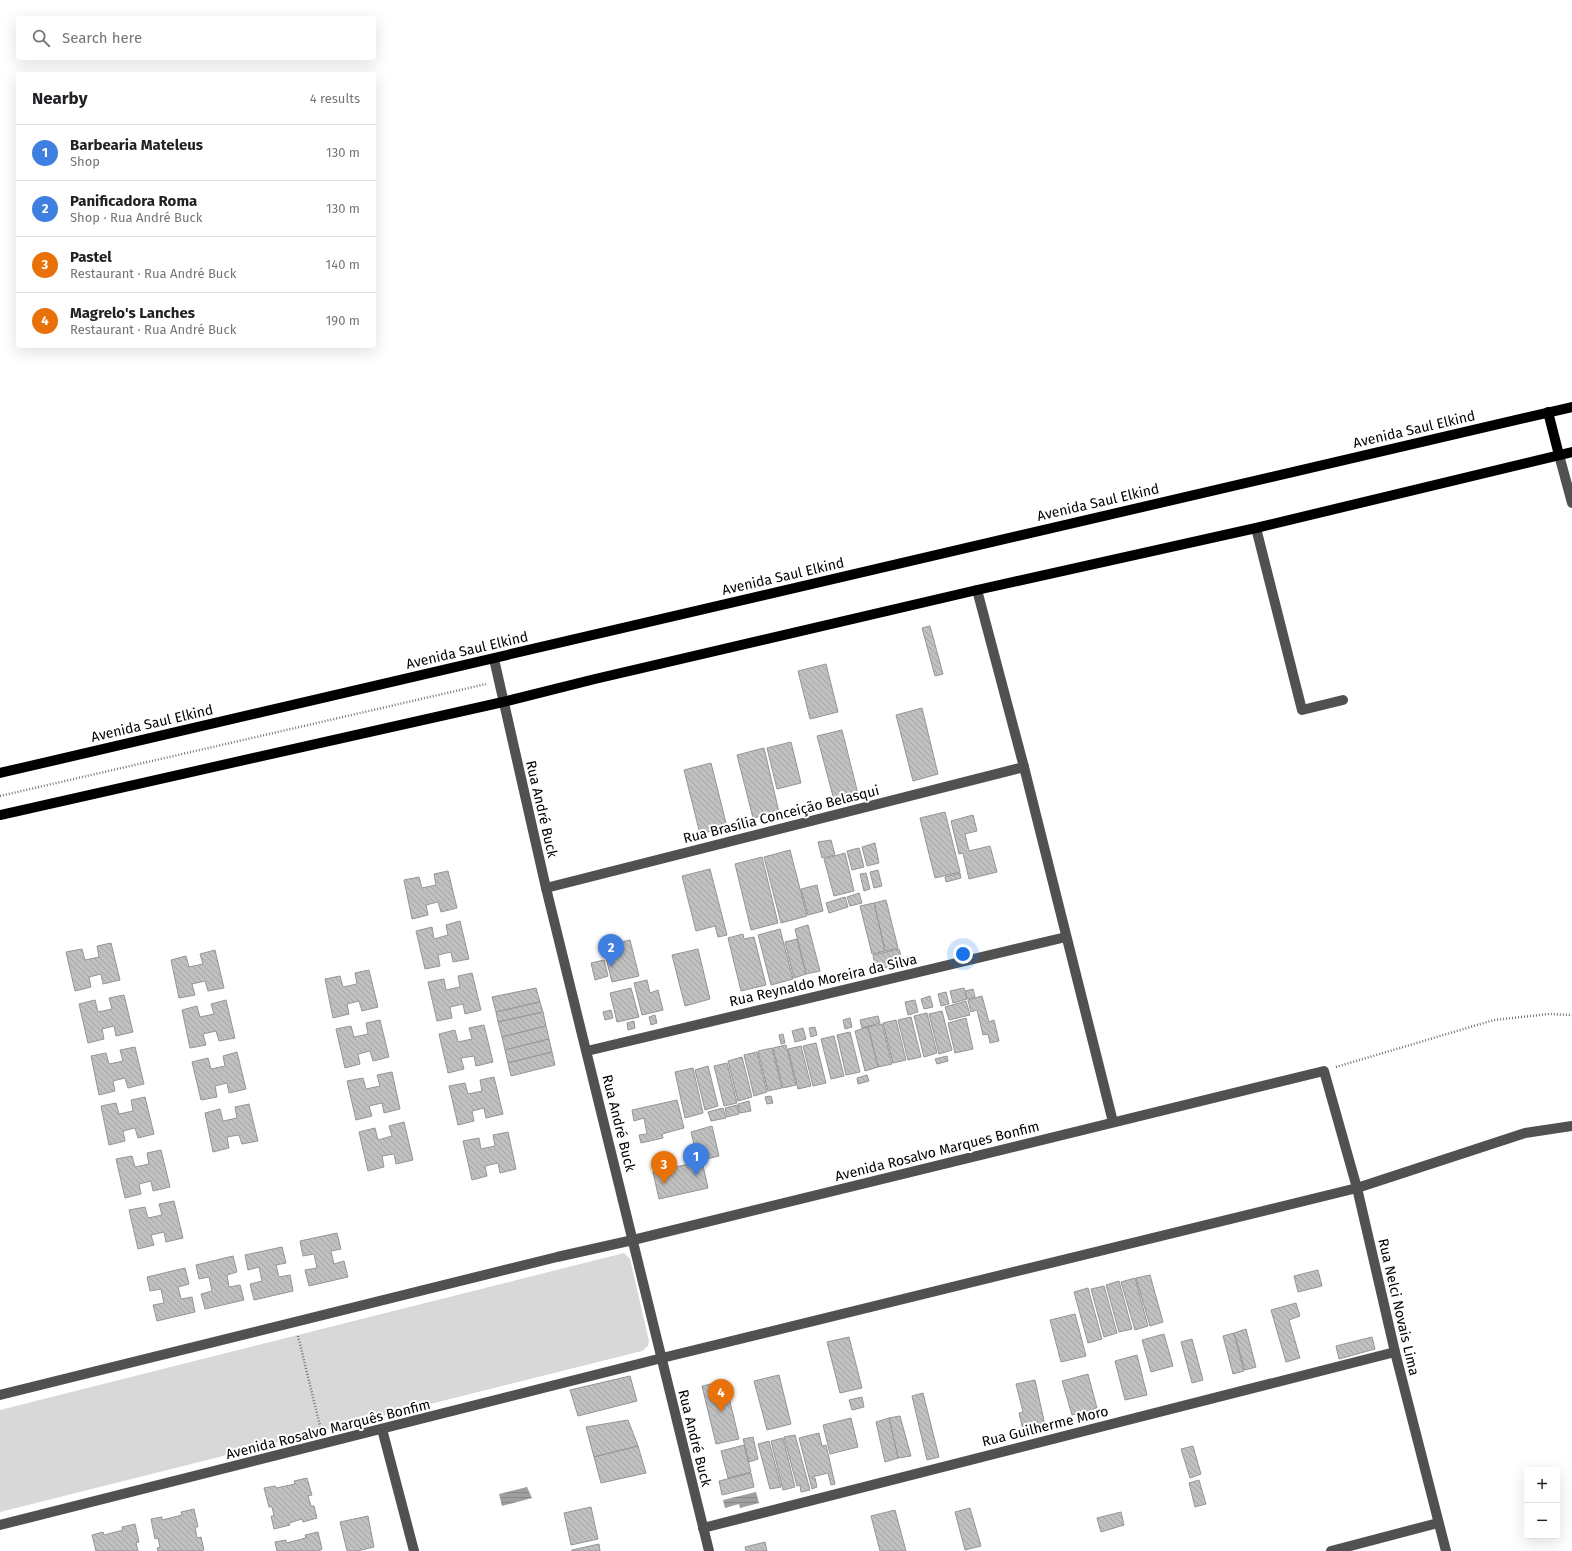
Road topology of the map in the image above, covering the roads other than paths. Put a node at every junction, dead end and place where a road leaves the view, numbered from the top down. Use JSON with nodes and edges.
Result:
{"nodes":[{"id":1,"x":1572,"y":407,"type":"edge"},
{"id":2,"x":1548,"y":412,"type":"junction"},
{"id":3,"x":1572,"y":452,"type":"edge"},
{"id":4,"x":1559,"y":455,"type":"junction"},
{"id":5,"x":1572,"y":503,"type":"edge"},
{"id":6,"x":1256,"y":528,"type":"junction"},
{"id":7,"x":977,"y":590,"type":"junction"},
{"id":8,"x":494,"y":659,"type":"junction"},
{"id":9,"x":1343,"y":700,"type":"dead end"},
{"id":10,"x":503,"y":702,"type":"junction"},
{"id":11,"x":1024,"y":767,"type":"junction"},
{"id":12,"x":0,"y":773,"type":"edge"},
{"id":13,"x":0,"y":815,"type":"edge"},
{"id":14,"x":546,"y":888,"type":"junction"},
{"id":15,"x":1066,"y":937,"type":"junction"},
{"id":16,"x":587,"y":1051,"type":"junction"},
{"id":17,"x":1324,"y":1071,"type":"joint"},
{"id":18,"x":1113,"y":1122,"type":"junction"},
{"id":19,"x":1572,"y":1126,"type":"edge"},
{"id":20,"x":1357,"y":1188,"type":"junction"},
{"id":21,"x":633,"y":1240,"type":"junction"},
{"id":22,"x":1395,"y":1352,"type":"junction"},
{"id":23,"x":662,"y":1358,"type":"junction"},
{"id":24,"x":0,"y":1395,"type":"edge"},
{"id":25,"x":382,"y":1429,"type":"junction"},
{"id":26,"x":1438,"y":1523,"type":"junction"},
{"id":27,"x":0,"y":1525,"type":"edge"},
{"id":28,"x":703,"y":1528,"type":"junction"},
{"id":29,"x":414,"y":1551,"type":"edge"},
{"id":30,"x":709,"y":1551,"type":"edge"},
{"id":31,"x":1331,"y":1551,"type":"edge"},
{"id":32,"x":1446,"y":1551,"type":"edge"}],
"edges":[{"from":1,"to":2,"type":"main road","name":"Avenida Saul Elkind"},
{"from":2,"to":4,"type":"main road"},
{"from":2,"to":8,"type":"main road","name":"Avenida Saul Elkind"},
{"from":3,"to":4,"type":"main road"},
{"from":4,"to":5,"type":"street"},
{"from":4,"to":6,"type":"main road"},
{"from":6,"to":7,"type":"main road"},
{"from":6,"to":9,"type":"street"},
{"from":7,"to":10,"type":"main road"},
{"from":7,"to":11,"type":"street"},
{"from":8,"to":10,"type":"street","name":"Rua André Buck"},
{"from":8,"to":12,"type":"main road","name":"Avenida Saul Elkind"},
{"from":10,"to":13,"type":"main road"},
{"from":10,"to":14,"type":"street","name":"Rua André Buck"},
{"from":11,"to":14,"type":"street","name":"Rua Brasília Conceição Belasqui"},
{"from":11,"to":15,"type":"street"},
{"from":14,"to":16,"type":"street","name":"Rua André Buck"},
{"from":15,"to":16,"type":"street","name":"Rua Reynaldo Moreira da Silva"},
{"from":15,"to":18,"type":"street"},
{"from":16,"to":21,"type":"street","name":"Rua André Buck"},
{"from":17,"to":18,"type":"street","name":"Avenida Rosalvo Marques Bonfim"},
{"from":17,"to":20,"type":"street","name":"Rua Nelci Novais Lima"},
{"from":18,"to":21,"type":"street","name":"Avenida Rosalvo Marques Bonfim"},
{"from":19,"to":20,"type":"street"},
{"from":20,"to":22,"type":"street","name":"Rua Nelci Novais Lima"},
{"from":20,"to":23,"type":"street"},
{"from":21,"to":23,"type":"street","name":"Rua André Buck"},
{"from":21,"to":24,"type":"street","name":"Avenida Rosalvo Marques Bonfim"},
{"from":22,"to":26,"type":"street","name":"Rua Nelci Novais Lima"},
{"from":22,"to":28,"type":"street","name":"Rua Guilherme Moro"},
{"from":23,"to":25,"type":"street","name":"Avenida Rosalvo Marquês Bonfim"},
{"from":23,"to":28,"type":"street","name":"Rua André Buck"},
{"from":25,"to":27,"type":"street","name":"Avenida Rosalvo Marquês Bonfim"},
{"from":25,"to":29,"type":"street"},
{"from":26,"to":31,"type":"street"},
{"from":26,"to":32,"type":"street","name":"Rua Nelci Novais Lima"},
{"from":28,"to":30,"type":"street","name":"Rua André Buck"}]}
